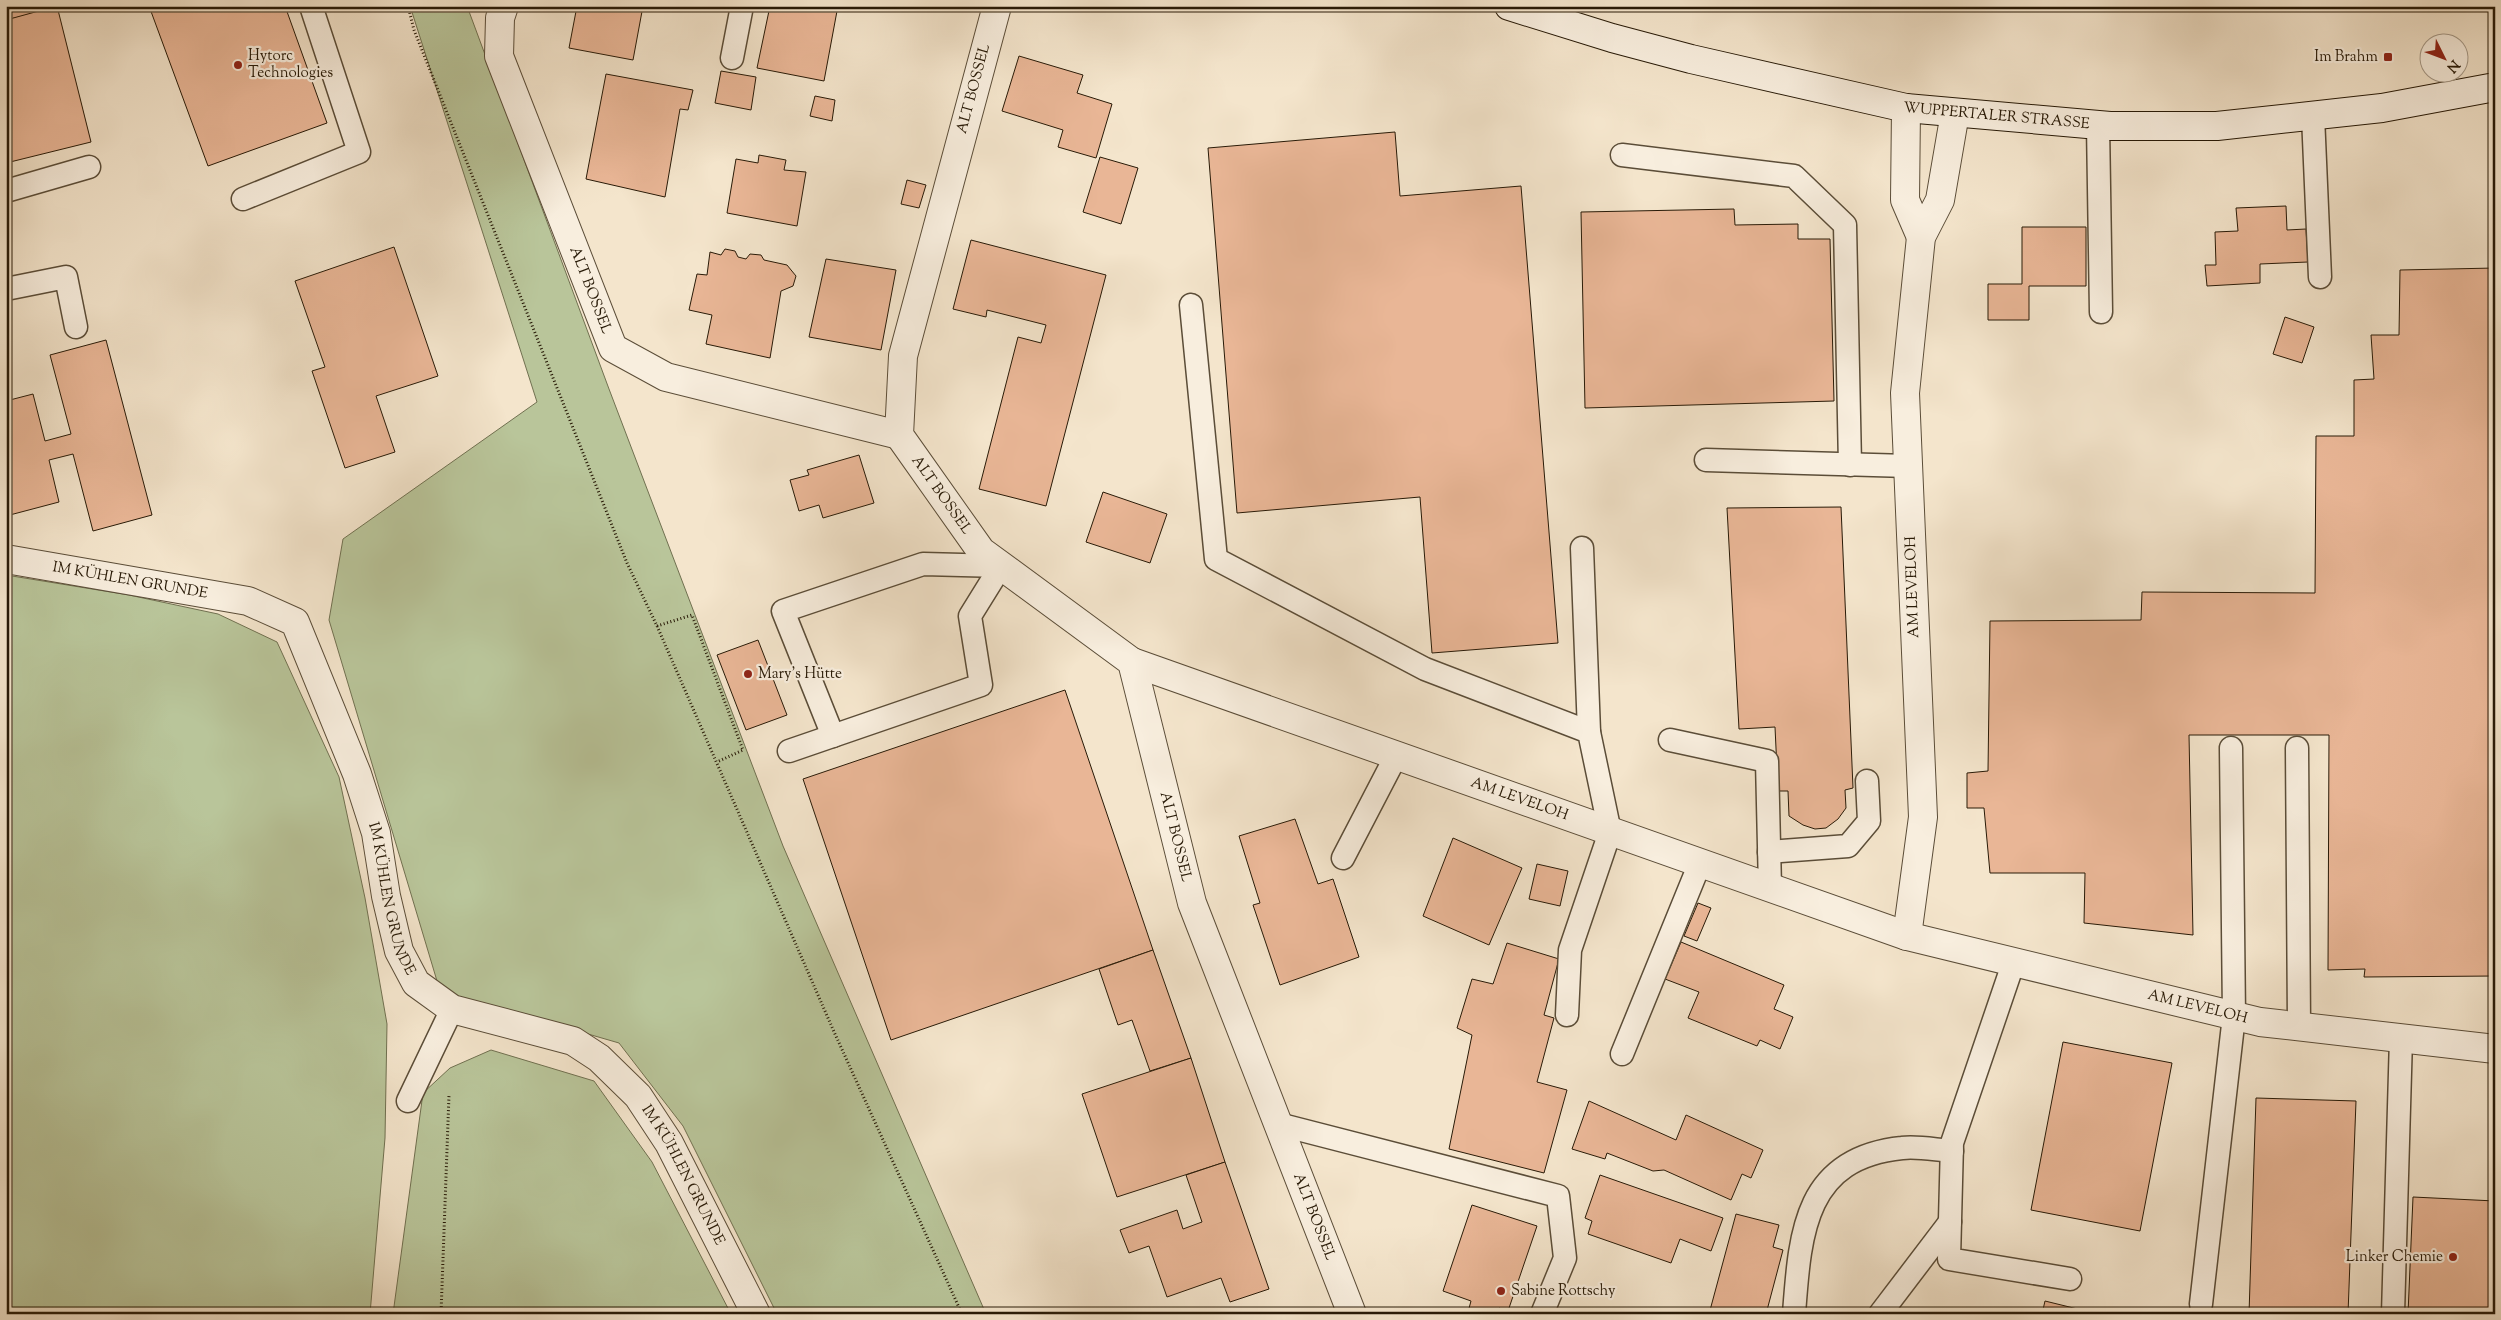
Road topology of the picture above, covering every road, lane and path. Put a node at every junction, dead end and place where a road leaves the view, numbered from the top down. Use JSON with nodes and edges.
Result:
{"nodes":[{"id":1,"x":311,"y":6,"type":"edge"},
{"id":2,"x":408,"y":6,"type":"edge"},
{"id":3,"x":504,"y":6,"type":"edge"},
{"id":4,"x":742,"y":6,"type":"edge"},
{"id":5,"x":997,"y":6,"type":"edge"},
{"id":6,"x":1509,"y":6,"type":"edge"},
{"id":7,"x":732,"y":58,"type":"dead end"},
{"id":8,"x":2495,"y":87,"type":"edge"},
{"id":9,"x":1906,"y":108,"type":"junction"},
{"id":10,"x":1955,"y":113,"type":"junction"},
{"id":11,"x":2313,"y":116,"type":"junction"},
{"id":12,"x":2098,"y":126,"type":"junction"},
{"id":13,"x":1622,"y":155,"type":"dead end"},
{"id":14,"x":89,"y":167,"type":"dead end"},
{"id":15,"x":6,"y":191,"type":"edge"},
{"id":16,"x":243,"y":199,"type":"dead end"},
{"id":17,"x":1921,"y":237,"type":"junction"},
{"id":18,"x":2320,"y":277,"type":"dead end"},
{"id":19,"x":6,"y":289,"type":"edge"},
{"id":20,"x":1191,"y":305,"type":"dead end"},
{"id":21,"x":2101,"y":312,"type":"dead end"},
{"id":22,"x":76,"y":327,"type":"dead end"},
{"id":23,"x":899,"y":435,"type":"junction"},
{"id":24,"x":1706,"y":460,"type":"dead end"},
{"id":25,"x":1850,"y":465,"type":"junction"},
{"id":26,"x":1908,"y":466,"type":"junction"},
{"id":27,"x":1582,"y":548,"type":"dead end"},
{"id":28,"x":6,"y":559,"type":"edge"},
{"id":29,"x":1001,"y":566,"type":"junction"},
{"id":30,"x":657,"y":626,"type":"junction"},
{"id":31,"x":1132,"y":662,"type":"junction"},
{"id":32,"x":1590,"y":732,"type":"junction"},
{"id":33,"x":833,"y":736,"type":"junction"},
{"id":34,"x":1670,"y":740,"type":"dead end"},
{"id":35,"x":2232,"y":748,"type":"dead end"},
{"id":36,"x":2297,"y":748,"type":"dead end"},
{"id":37,"x":788,"y":751,"type":"dead end"},
{"id":38,"x":1396,"y":756,"type":"junction"},
{"id":39,"x":717,"y":762,"type":"junction"},
{"id":40,"x":1867,"y":781,"type":"dead end"},
{"id":41,"x":1610,"y":832,"type":"junction"},
{"id":42,"x":1769,"y":852,"type":"junction"},
{"id":43,"x":1343,"y":858,"type":"dead end"},
{"id":44,"x":1700,"y":863,"type":"junction"},
{"id":45,"x":1770,"y":888,"type":"junction"},
{"id":46,"x":1907,"y":936,"type":"junction"},
{"id":47,"x":2014,"y":961,"type":"junction"},
{"id":48,"x":452,"y":1009,"type":"junction"},
{"id":49,"x":1567,"y":1015,"type":"dead end"},
{"id":50,"x":2234,"y":1016,"type":"junction"},
{"id":51,"x":2299,"y":1026,"type":"junction"},
{"id":52,"x":2402,"y":1038,"type":"junction"},
{"id":53,"x":2493,"y":1044,"type":"edge"},
{"id":54,"x":1622,"y":1054,"type":"dead end"},
{"id":55,"x":449,"y":1088,"type":"dead end"},
{"id":56,"x":408,"y":1101,"type":"dead end"},
{"id":57,"x":1278,"y":1124,"type":"junction"},
{"id":58,"x":1952,"y":1151,"type":"junction"},
{"id":59,"x":1950,"y":1222,"type":"junction"},
{"id":60,"x":2070,"y":1279,"type":"dead end"},
{"id":61,"x":2201,"y":1304,"type":"dead end"},
{"id":62,"x":441,"y":1314,"type":"edge"},
{"id":63,"x":756,"y":1314,"type":"edge"},
{"id":64,"x":962,"y":1314,"type":"edge"},
{"id":65,"x":1352,"y":1314,"type":"edge"},
{"id":66,"x":1542,"y":1314,"type":"edge"},
{"id":67,"x":1794,"y":1314,"type":"edge"},
{"id":68,"x":1880,"y":1314,"type":"edge"},
{"id":69,"x":2394,"y":1314,"type":"edge"}],
"edges":[{"from":1,"to":16,"type":"lane"},
{"from":2,"to":30,"type":"path"},
{"from":3,"to":23,"type":"street","name":"ALT BOSSEL"},
{"from":4,"to":7,"type":"lane"},
{"from":5,"to":23,"type":"street","name":"ALT BOSSEL"},
{"from":6,"to":9,"type":"street","name":"WUPPERTALER STRASSE"},
{"from":8,"to":11,"type":"street","name":"WUPPERTALER STRASSE"},
{"from":9,"to":10,"type":"street","name":"WUPPERTALER STRASSE"},
{"from":9,"to":17,"type":"street","name":"AM LEVELOH"},
{"from":10,"to":12,"type":"street","name":"WUPPERTALER STRASSE"},
{"from":10,"to":17,"type":"street","name":"AM LEVELOH"},
{"from":11,"to":12,"type":"street","name":"WUPPERTALER STRASSE"},
{"from":11,"to":18,"type":"lane"},
{"from":12,"to":21,"type":"lane"},
{"from":13,"to":25,"type":"lane"},
{"from":14,"to":15,"type":"lane"},
{"from":17,"to":26,"type":"street","name":"AM LEVELOH"},
{"from":19,"to":22,"type":"lane"},
{"from":20,"to":32,"type":"lane"},
{"from":23,"to":29,"type":"street","name":"ALT BOSSEL"},
{"from":24,"to":25,"type":"lane"},
{"from":25,"to":26,"type":"lane"},
{"from":26,"to":46,"type":"street","name":"AM LEVELOH"},
{"from":27,"to":32,"type":"lane"},
{"from":28,"to":48,"type":"street","name":"IM KÜHLEN GRUNDE"},
{"from":29,"to":31,"type":"street","name":"ALT BOSSEL"},
{"from":29,"to":33,"type":"lane"},
{"from":29,"to":33,"type":"lane"},
{"from":30,"to":39,"type":"path"},
{"from":30,"to":39,"type":"path"},
{"from":31,"to":38,"type":"street","name":"AM LEVELOH"},
{"from":31,"to":57,"type":"street","name":"ALT BOSSEL"},
{"from":32,"to":41,"type":"lane"},
{"from":33,"to":37,"type":"lane"},
{"from":34,"to":42,"type":"lane"},
{"from":35,"to":50,"type":"lane"},
{"from":36,"to":51,"type":"lane"},
{"from":38,"to":41,"type":"street","name":"AM LEVELOH"},
{"from":38,"to":43,"type":"lane"},
{"from":39,"to":64,"type":"path"},
{"from":40,"to":42,"type":"lane"},
{"from":41,"to":44,"type":"street","name":"AM LEVELOH"},
{"from":41,"to":49,"type":"lane"},
{"from":42,"to":45,"type":"lane"},
{"from":44,"to":45,"type":"street","name":"AM LEVELOH"},
{"from":44,"to":54,"type":"lane"},
{"from":45,"to":46,"type":"street","name":"AM LEVELOH"},
{"from":46,"to":47,"type":"street","name":"AM LEVELOH"},
{"from":47,"to":50,"type":"street","name":"AM LEVELOH"},
{"from":47,"to":58,"type":"lane"},
{"from":48,"to":56,"type":"lane"},
{"from":48,"to":63,"type":"street","name":"IM KÜHLEN GRUNDE"},
{"from":50,"to":51,"type":"street","name":"AM LEVELOH"},
{"from":50,"to":61,"type":"lane"},
{"from":51,"to":52,"type":"street","name":"AM LEVELOH"},
{"from":52,"to":53,"type":"street","name":"AM LEVELOH"},
{"from":52,"to":69,"type":"lane"},
{"from":55,"to":62,"type":"path"},
{"from":57,"to":65,"type":"street","name":"ALT BOSSEL"},
{"from":57,"to":66,"type":"lane"},
{"from":58,"to":59,"type":"lane"},
{"from":58,"to":67,"type":"lane"},
{"from":59,"to":60,"type":"lane"},
{"from":59,"to":68,"type":"lane"}]}
